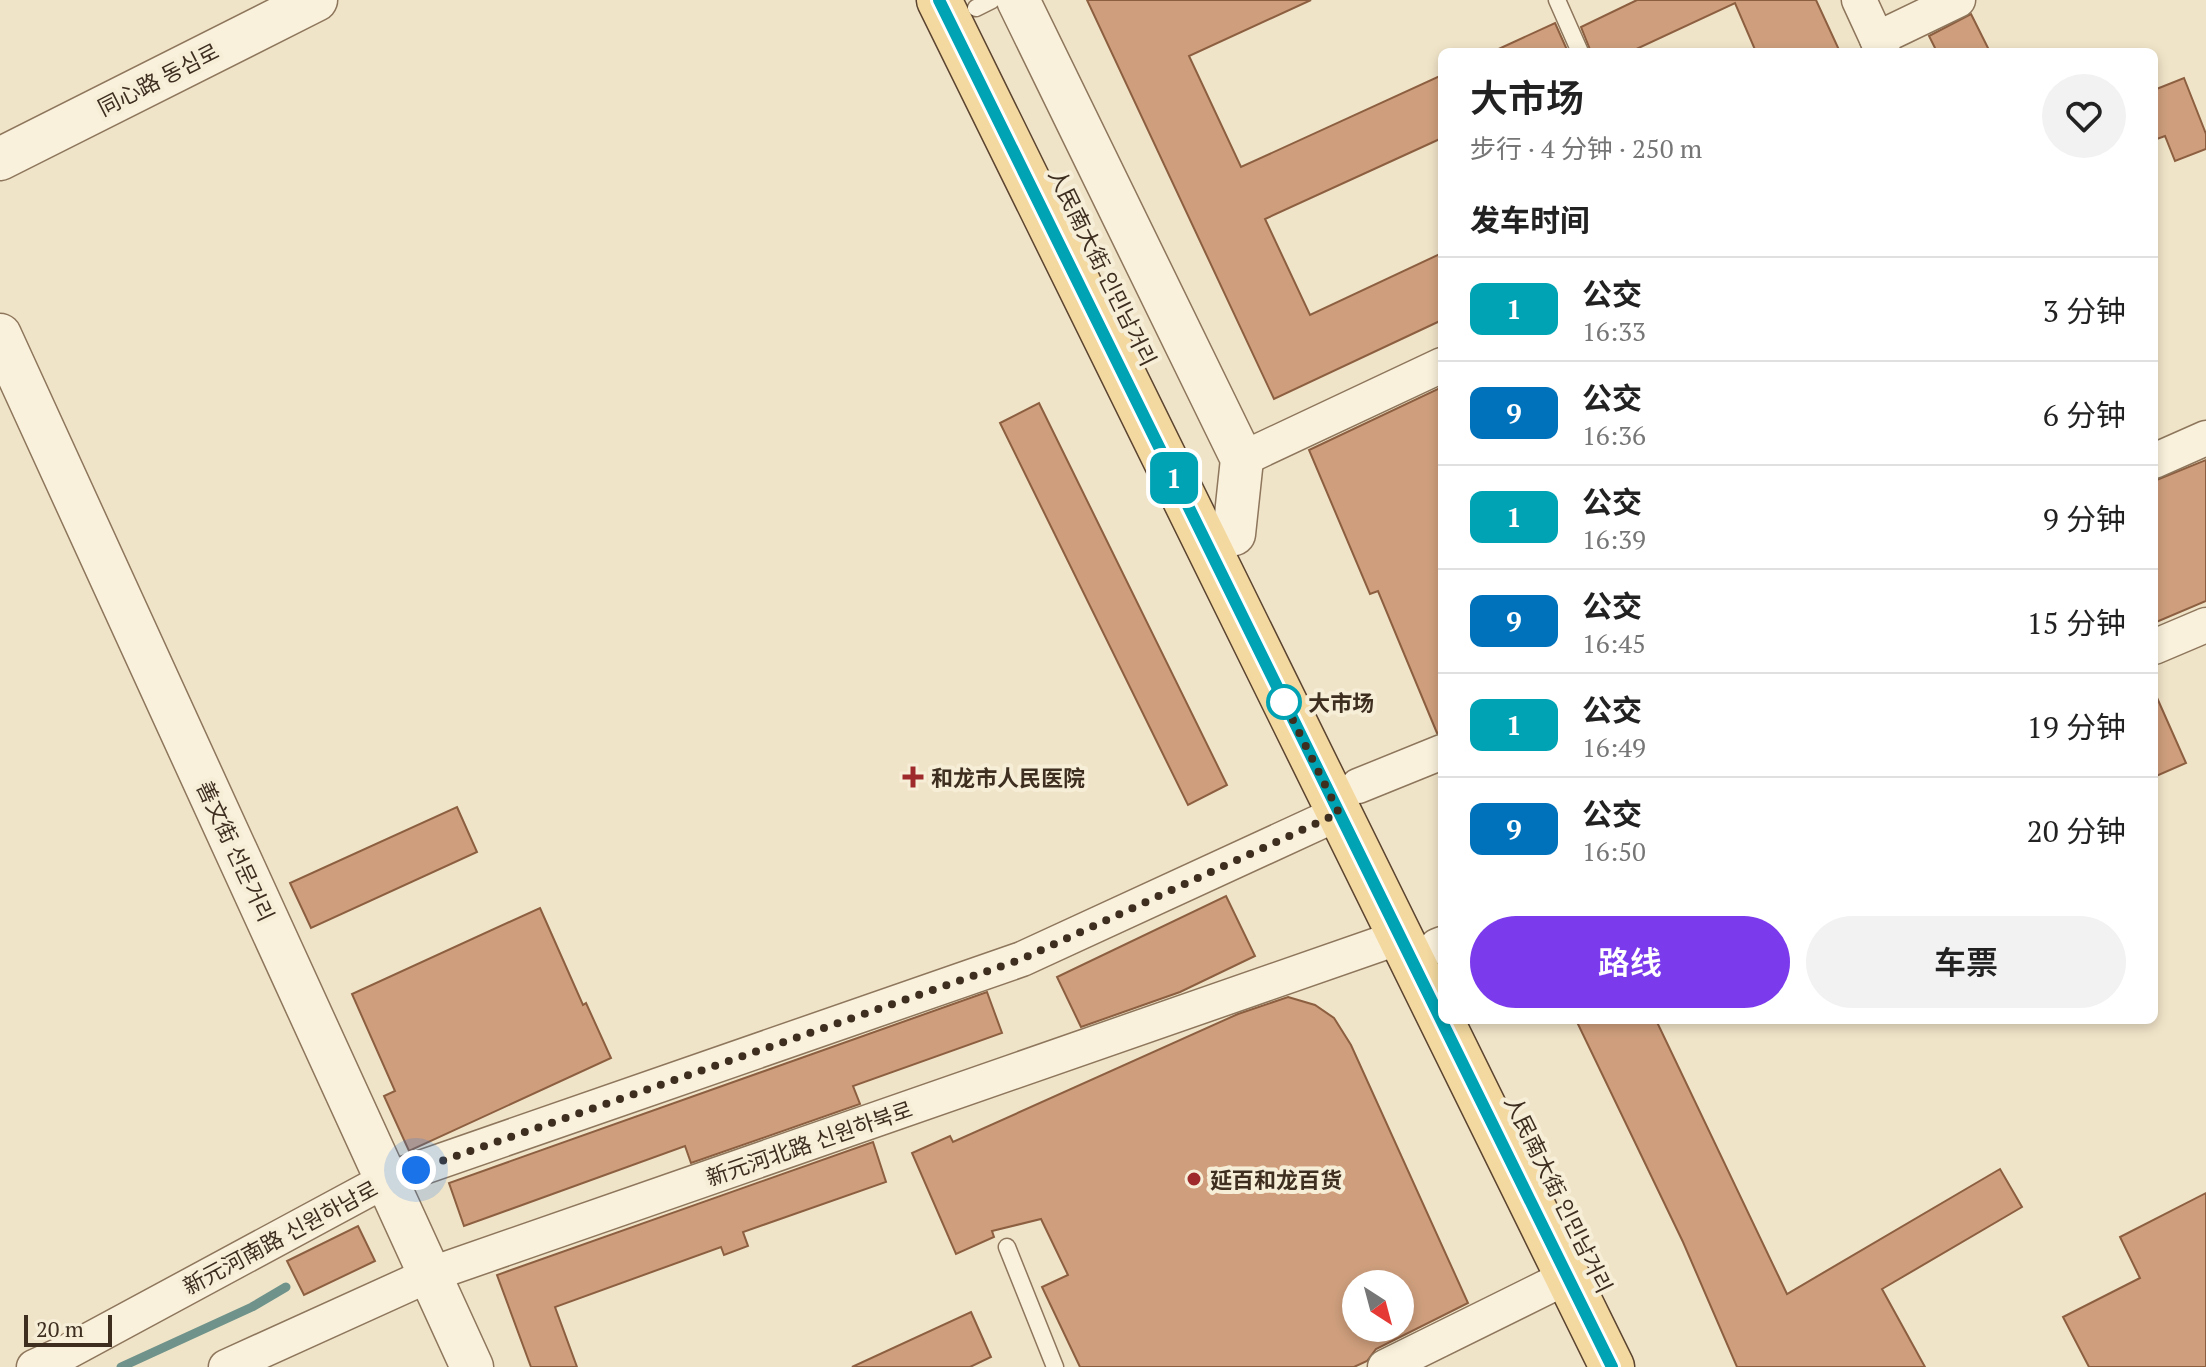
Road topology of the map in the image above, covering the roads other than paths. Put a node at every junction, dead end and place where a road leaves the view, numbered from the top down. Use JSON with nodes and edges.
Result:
{"nodes":[{"id":1,"x":316,"y":0,"type":"edge"},
{"id":2,"x":1557,"y":0,"type":"edge"},
{"id":3,"x":1859,"y":0,"type":"edge"},
{"id":4,"x":1958,"y":0,"type":"edge"},
{"id":5,"x":979,"y":2,"type":"edge"},
{"id":6,"x":1880,"y":46,"type":"edge"},
{"id":7,"x":1578,"y":48,"type":"edge"},
{"id":8,"x":0,"y":159,"type":"edge"},
{"id":9,"x":0,"y":335,"type":"edge"},
{"id":10,"x":1438,"y":367,"type":"edge"},
{"id":11,"x":2206,"y":438,"type":"edge"},
{"id":12,"x":1242,"y":459,"type":"junction"},
{"id":13,"x":2158,"y":459,"type":"edge"},
{"id":14,"x":1234,"y":534,"type":"junction"},
{"id":15,"x":2206,"y":625,"type":"edge"},
{"id":16,"x":2158,"y":645,"type":"edge"},
{"id":17,"x":1438,"y":754,"type":"edge"},
{"id":18,"x":1349,"y":800,"type":"junction"},
{"id":19,"x":1430,"y":946,"type":"edge"},
{"id":20,"x":1438,"y":965,"type":"edge"},
{"id":21,"x":1462,"y":1024,"type":"edge"},
{"id":22,"x":1475,"y":1024,"type":"edge"},
{"id":23,"x":386,"y":1180,"type":"junction"},
{"id":24,"x":1007,"y":1247,"type":"dead end"},
{"id":25,"x":429,"y":1275,"type":"junction"},
{"id":26,"x":1567,"y":1277,"type":"junction"},
{"id":27,"x":34,"y":1367,"type":"edge"},
{"id":28,"x":226,"y":1367,"type":"edge"},
{"id":29,"x":472,"y":1367,"type":"edge"},
{"id":30,"x":1055,"y":1367,"type":"edge"},
{"id":31,"x":1385,"y":1367,"type":"edge"},
{"id":32,"x":1612,"y":1367,"type":"edge"},
{"id":33,"x":1645,"y":1367,"type":"edge"}],
"edges":[{"from":1,"to":8,"type":"street","name":"同心路 동심로"},
{"from":2,"to":7,"type":"lane"},
{"from":3,"to":6,"type":"street"},
{"from":4,"to":6,"type":"street"},
{"from":5,"to":12,"type":"street","name":"人民南大街 인민남거리"},
{"from":5,"to":14,"type":"main road","name":"人民南大街 인민남거리"},
{"from":5,"to":18,"type":"main road","name":"人民南大街 인민남거리"},
{"from":9,"to":23,"type":"street","name":"善文街 선문거리"},
{"from":10,"to":12,"type":"street"},
{"from":11,"to":13,"type":"street"},
{"from":12,"to":14,"type":"street"},
{"from":14,"to":18,"type":"main road","name":"人民南大街 인민남거리"},
{"from":15,"to":16,"type":"street"},
{"from":17,"to":18,"type":"street","name":"新元河南路 신원하남로"},
{"from":18,"to":19,"type":"main road","name":"人民南大街 인민남거리"},
{"from":18,"to":23,"type":"street","name":"新元河南路 신원하남로"},
{"from":19,"to":20,"type":"main road","name":"人民南大街 인민남거리"},
{"from":19,"to":25,"type":"street","name":"新元河北路 신원하북로"},
{"from":21,"to":26,"type":"main road","name":"人民南大街 인민남거리"},
{"from":22,"to":33,"type":"main road","name":"人民南大街 인민남거리"},
{"from":23,"to":25,"type":"street","name":"善文街 선문거리"},
{"from":23,"to":27,"type":"street","name":"新元河南路 신원하남로"},
{"from":24,"to":30,"type":"lane"},
{"from":25,"to":28,"type":"street","name":"新元河北路 신원하북로"},
{"from":25,"to":29,"type":"street","name":"善文街 선문거리"},
{"from":26,"to":31,"type":"street"},
{"from":26,"to":32,"type":"main road","name":"人民南大街 인민남거리"}]}
